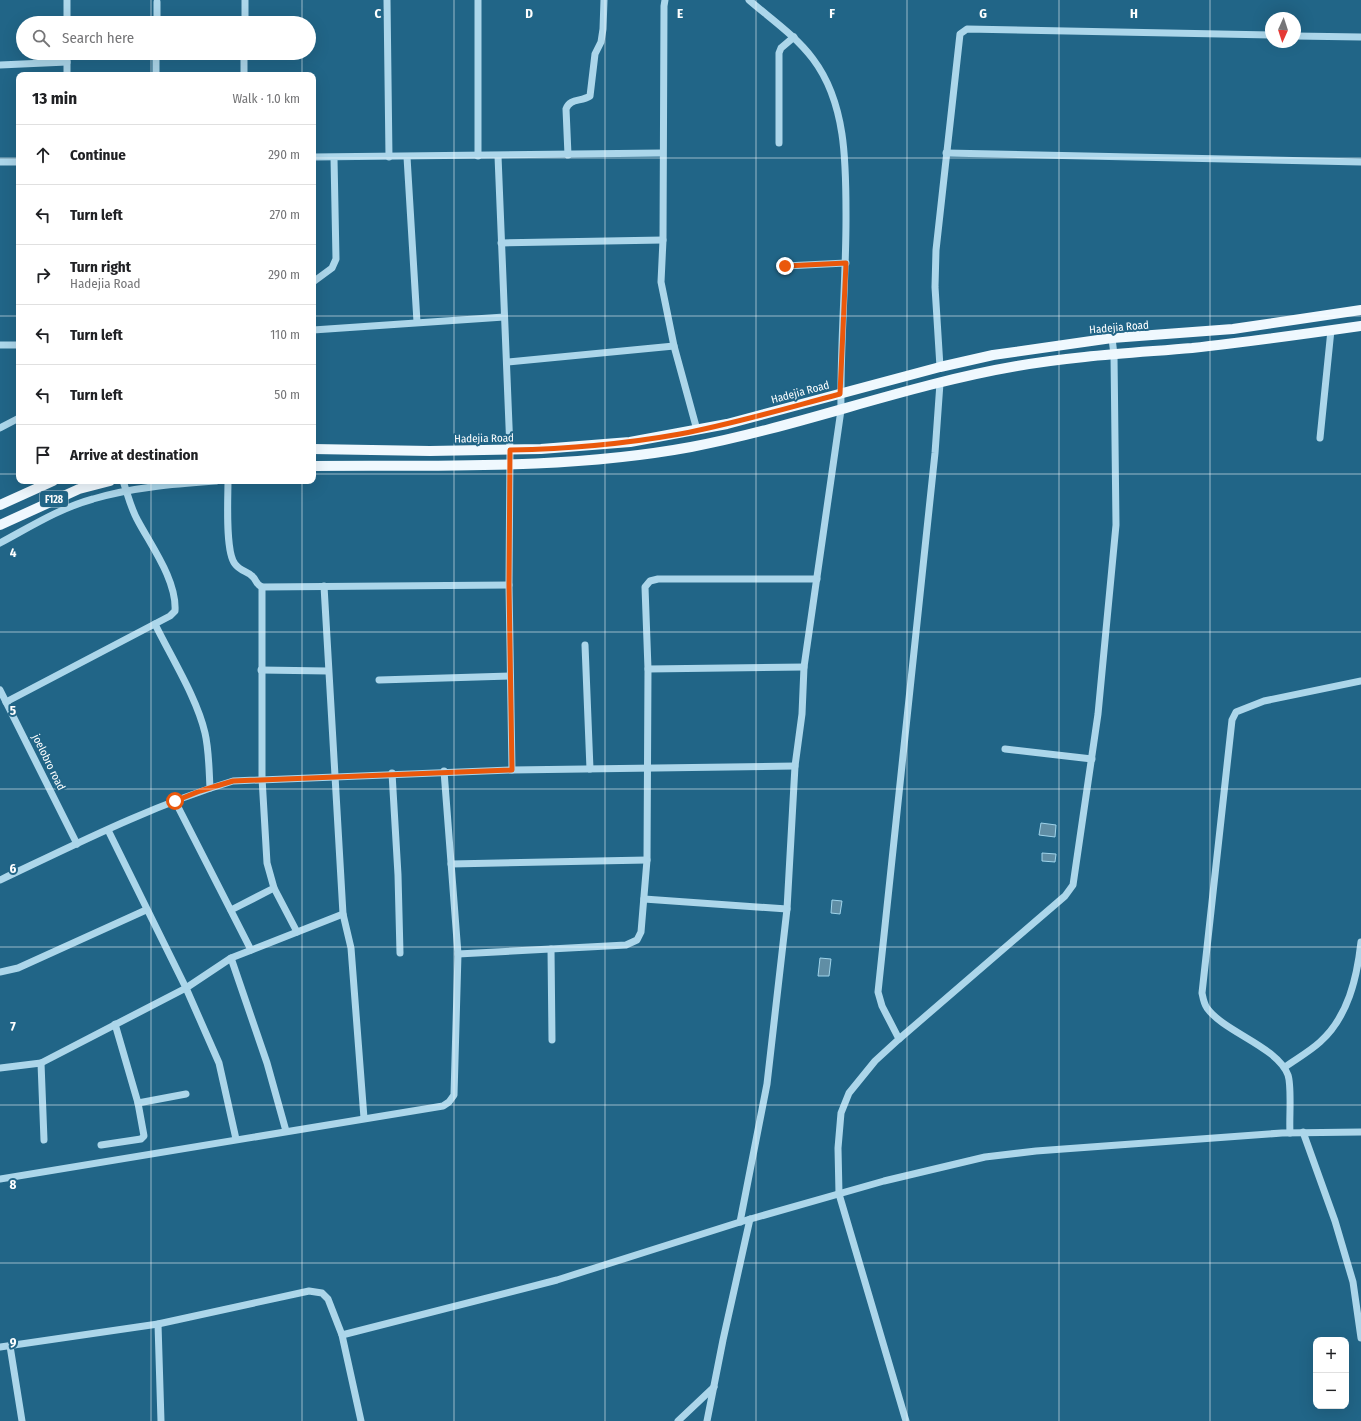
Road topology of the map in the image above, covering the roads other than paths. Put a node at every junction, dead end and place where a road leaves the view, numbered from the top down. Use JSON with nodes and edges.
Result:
{"nodes":[{"id":1,"x":67,"y":0,"type":"edge"},
{"id":2,"x":245,"y":0,"type":"edge"},
{"id":3,"x":387,"y":0,"type":"edge"},
{"id":4,"x":478,"y":0,"type":"edge"},
{"id":5,"x":604,"y":0,"type":"edge"},
{"id":6,"x":665,"y":0,"type":"edge"},
{"id":7,"x":749,"y":0,"type":"edge"},
{"id":8,"x":157,"y":2,"type":"dead end"},
{"id":9,"x":67,"y":16,"type":"edge"},
{"id":10,"x":157,"y":16,"type":"edge"},
{"id":11,"x":245,"y":16,"type":"edge"},
{"id":12,"x":1265,"y":35,"type":"edge"},
{"id":13,"x":1301,"y":36,"type":"edge"},
{"id":14,"x":794,"y":37,"type":"junction"},
{"id":15,"x":1361,"y":37,"type":"edge"},
{"id":16,"x":156,"y":60,"type":"edge"},
{"id":17,"x":244,"y":60,"type":"edge"},
{"id":18,"x":67,"y":62,"type":"joint"},
{"id":19,"x":0,"y":65,"type":"edge"},
{"id":20,"x":67,"y":72,"type":"edge"},
{"id":21,"x":156,"y":72,"type":"edge"},
{"id":22,"x":244,"y":72,"type":"edge"},
{"id":23,"x":779,"y":143,"type":"dead end"},
{"id":24,"x":662,"y":153,"type":"junction"},
{"id":25,"x":946,"y":153,"type":"junction"},
{"id":26,"x":568,"y":155,"type":"junction"},
{"id":27,"x":478,"y":156,"type":"junction"},
{"id":28,"x":498,"y":156,"type":"junction"},
{"id":29,"x":389,"y":157,"type":"junction"},
{"id":30,"x":316,"y":158,"type":"edge"},
{"id":31,"x":334,"y":158,"type":"junction"},
{"id":32,"x":407,"y":158,"type":"junction"},
{"id":33,"x":0,"y":162,"type":"edge"},
{"id":34,"x":16,"y":162,"type":"edge"},
{"id":35,"x":1361,"y":162,"type":"edge"},
{"id":36,"x":663,"y":240,"type":"junction"},
{"id":37,"x":501,"y":243,"type":"junction"},
{"id":38,"x":846,"y":263,"type":"junction"},
{"id":39,"x":785,"y":266,"type":"dead end"},
{"id":40,"x":316,"y":280,"type":"edge"},
{"id":41,"x":1361,"y":310,"type":"edge"},
{"id":42,"x":504,"y":317,"type":"junction"},
{"id":43,"x":417,"y":322,"type":"junction"},
{"id":44,"x":1361,"y":326,"type":"edge"},
{"id":45,"x":316,"y":330,"type":"edge"},
{"id":46,"x":1331,"y":330,"type":"junction"},
{"id":47,"x":1112,"y":338,"type":"junction"},
{"id":48,"x":0,"y":345,"type":"edge"},
{"id":49,"x":16,"y":345,"type":"edge"},
{"id":50,"x":674,"y":346,"type":"junction"},
{"id":51,"x":1114,"y":355,"type":"junction"},
{"id":52,"x":507,"y":362,"type":"junction"},
{"id":53,"x":940,"y":367,"type":"junction"},
{"id":54,"x":940,"y":383,"type":"junction"},
{"id":55,"x":840,"y":394,"type":"junction"},
{"id":56,"x":840,"y":410,"type":"junction"},
{"id":57,"x":16,"y":420,"type":"edge"},
{"id":58,"x":0,"y":428,"type":"edge"},
{"id":59,"x":697,"y":430,"type":"junction"},
{"id":60,"x":1320,"y":438,"type":"dead end"},
{"id":61,"x":316,"y":449,"type":"edge"},
{"id":62,"x":510,"y":450,"type":"junction"},
{"id":63,"x":510,"y":464,"type":"junction"},
{"id":64,"x":316,"y":466,"type":"edge"},
{"id":65,"x":46,"y":484,"type":"edge"},
{"id":66,"x":98,"y":484,"type":"edge"},
{"id":67,"x":124,"y":484,"type":"edge"},
{"id":68,"x":189,"y":484,"type":"edge"},
{"id":69,"x":228,"y":484,"type":"edge"},
{"id":70,"x":127,"y":491,"type":"junction"},
{"id":71,"x":0,"y":505,"type":"edge"},
{"id":72,"x":0,"y":525,"type":"edge"},
{"id":73,"x":0,"y":543,"type":"edge"},
{"id":74,"x":818,"y":579,"type":"junction"},
{"id":75,"x":509,"y":585,"type":"junction"},
{"id":76,"x":324,"y":586,"type":"junction"},
{"id":77,"x":262,"y":587,"type":"junction"},
{"id":78,"x":155,"y":624,"type":"junction"},
{"id":79,"x":585,"y":645,"type":"dead end"},
{"id":80,"x":804,"y":667,"type":"junction"},
{"id":81,"x":648,"y":669,"type":"junction"},
{"id":82,"x":261,"y":670,"type":"junction"},
{"id":83,"x":328,"y":671,"type":"junction"},
{"id":84,"x":510,"y":676,"type":"junction"},
{"id":85,"x":379,"y":680,"type":"dead end"},
{"id":86,"x":1361,"y":681,"type":"edge"},
{"id":87,"x":0,"y":690,"type":"edge"},
{"id":88,"x":6,"y":702,"type":"junction"},
{"id":89,"x":1005,"y":749,"type":"dead end"},
{"id":90,"x":1092,"y":759,"type":"junction"},
{"id":91,"x":795,"y":766,"type":"junction"},
{"id":92,"x":646,"y":768,"type":"junction"},
{"id":93,"x":590,"y":769,"type":"junction"},
{"id":94,"x":512,"y":770,"type":"junction"},
{"id":95,"x":444,"y":772,"type":"junction"},
{"id":96,"x":392,"y":773,"type":"junction"},
{"id":97,"x":336,"y":776,"type":"junction"},
{"id":98,"x":262,"y":778,"type":"junction"},
{"id":99,"x":210,"y":788,"type":"junction"},
{"id":100,"x":175,"y":801,"type":"junction"},
{"id":101,"x":108,"y":830,"type":"junction"},
{"id":102,"x":77,"y":844,"type":"junction"},
{"id":103,"x":647,"y":860,"type":"junction"},
{"id":104,"x":451,"y":864,"type":"junction"},
{"id":105,"x":0,"y":880,"type":"edge"},
{"id":106,"x":274,"y":888,"type":"junction"},
{"id":107,"x":644,"y":899,"type":"junction"},
{"id":108,"x":787,"y":909,"type":"junction"},
{"id":109,"x":146,"y":910,"type":"junction"},
{"id":110,"x":231,"y":910,"type":"junction"},
{"id":111,"x":343,"y":914,"type":"junction"},
{"id":112,"x":297,"y":932,"type":"junction"},
{"id":113,"x":1361,"y":942,"type":"edge"},
{"id":114,"x":551,"y":949,"type":"junction"},
{"id":115,"x":251,"y":950,"type":"junction"},
{"id":116,"x":400,"y":954,"type":"dead end"},
{"id":117,"x":458,"y":954,"type":"junction"},
{"id":118,"x":230,"y":958,"type":"junction"},
{"id":119,"x":0,"y":972,"type":"edge"},
{"id":120,"x":186,"y":988,"type":"junction"},
{"id":121,"x":116,"y":1024,"type":"junction"},
{"id":122,"x":899,"y":1039,"type":"junction"},
{"id":123,"x":552,"y":1040,"type":"dead end"},
{"id":124,"x":41,"y":1063,"type":"junction"},
{"id":125,"x":1284,"y":1067,"type":"junction"},
{"id":126,"x":0,"y":1068,"type":"edge"},
{"id":127,"x":186,"y":1094,"type":"dead end"},
{"id":128,"x":138,"y":1103,"type":"junction"},
{"id":129,"x":364,"y":1118,"type":"junction"},
{"id":130,"x":286,"y":1131,"type":"junction"},
{"id":131,"x":1303,"y":1132,"type":"junction"},
{"id":132,"x":1361,"y":1132,"type":"edge"},
{"id":133,"x":1290,"y":1133,"type":"junction"},
{"id":134,"x":236,"y":1139,"type":"junction"},
{"id":135,"x":44,"y":1140,"type":"dead end"},
{"id":136,"x":101,"y":1145,"type":"dead end"},
{"id":137,"x":0,"y":1179,"type":"edge"},
{"id":138,"x":839,"y":1194,"type":"junction"},
{"id":139,"x":750,"y":1219,"type":"junction"},
{"id":140,"x":740,"y":1222,"type":"junction"},
{"id":141,"x":158,"y":1324,"type":"junction"},
{"id":142,"x":342,"y":1335,"type":"junction"},
{"id":143,"x":1361,"y":1338,"type":"edge"},
{"id":144,"x":10,"y":1346,"type":"junction"},
{"id":145,"x":0,"y":1347,"type":"edge"},
{"id":146,"x":714,"y":1387,"type":"junction"},
{"id":147,"x":22,"y":1421,"type":"edge"},
{"id":148,"x":161,"y":1421,"type":"edge"},
{"id":149,"x":361,"y":1421,"type":"edge"},
{"id":150,"x":678,"y":1421,"type":"edge"},
{"id":151,"x":707,"y":1421,"type":"edge"},
{"id":152,"x":906,"y":1421,"type":"edge"}],
"edges":[{"from":1,"to":9,"type":"street"},
{"from":2,"to":11,"type":"street"},
{"from":3,"to":29,"type":"street"},
{"from":4,"to":27,"type":"street"},
{"from":5,"to":26,"type":"street"},
{"from":6,"to":24,"type":"street"},
{"from":7,"to":14,"type":"street"},
{"from":8,"to":10,"type":"street"},
{"from":12,"to":25,"type":"street"},
{"from":13,"to":15,"type":"street"},
{"from":14,"to":23,"type":"street"},
{"from":14,"to":38,"type":"street"},
{"from":16,"to":21,"type":"street"},
{"from":17,"to":22,"type":"street"},
{"from":18,"to":19,"type":"street"},
{"from":18,"to":20,"type":"street"},
{"from":24,"to":26,"type":"street"},
{"from":24,"to":36,"type":"street"},
{"from":25,"to":35,"type":"street"},
{"from":25,"to":53,"type":"street"},
{"from":26,"to":28,"type":"street"},
{"from":27,"to":28,"type":"street"},
{"from":27,"to":32,"type":"street"},
{"from":28,"to":37,"type":"street"},
{"from":29,"to":31,"type":"street"},
{"from":29,"to":32,"type":"street"},
{"from":30,"to":31,"type":"street"},
{"from":31,"to":40,"type":"street"},
{"from":32,"to":43,"type":"street"},
{"from":33,"to":34,"type":"street"},
{"from":36,"to":37,"type":"street"},
{"from":36,"to":50,"type":"street"},
{"from":37,"to":42,"type":"street"},
{"from":38,"to":39,"type":"street"},
{"from":38,"to":55,"type":"street"},
{"from":41,"to":47,"type":"main road","name":"Hadejia Road"},
{"from":42,"to":43,"type":"street"},
{"from":42,"to":52,"type":"street"},
{"from":43,"to":45,"type":"street"},
{"from":44,"to":46,"type":"main road"},
{"from":46,"to":51,"type":"main road"},
{"from":46,"to":60,"type":"street"},
{"from":47,"to":51,"type":"street"},
{"from":47,"to":53,"type":"main road","name":"Hadejia Road"},
{"from":48,"to":49,"type":"street"},
{"from":50,"to":52,"type":"street"},
{"from":50,"to":59,"type":"street"},
{"from":51,"to":54,"type":"main road"},
{"from":51,"to":90,"type":"street"},
{"from":52,"to":62,"type":"street"},
{"from":53,"to":55,"type":"main road","name":"Hadejia Road"},
{"from":54,"to":56,"type":"main road"},
{"from":54,"to":122,"type":"street"},
{"from":55,"to":56,"type":"street"},
{"from":55,"to":59,"type":"main road","name":"Hadejia Road"},
{"from":56,"to":63,"type":"main road"},
{"from":56,"to":74,"type":"street"},
{"from":57,"to":58,"type":"street"},
{"from":59,"to":62,"type":"main road","name":"Hadejia Road"},
{"from":61,"to":62,"type":"main road","name":"Hadejia Road"},
{"from":62,"to":63,"type":"street"},
{"from":63,"to":64,"type":"main road"},
{"from":63,"to":75,"type":"street"},
{"from":65,"to":71,"type":"main road","number":"F128"},
{"from":66,"to":72,"type":"main road","number":"F128"},
{"from":67,"to":70,"type":"street"},
{"from":68,"to":70,"type":"street"},
{"from":69,"to":77,"type":"street"},
{"from":70,"to":73,"type":"street"},
{"from":70,"to":78,"type":"street"},
{"from":74,"to":80,"type":"street"},
{"from":74,"to":81,"type":"street"},
{"from":75,"to":76,"type":"street"},
{"from":75,"to":84,"type":"street"},
{"from":76,"to":77,"type":"street"},
{"from":76,"to":83,"type":"street"},
{"from":77,"to":82,"type":"street"},
{"from":78,"to":88,"type":"street"},
{"from":78,"to":99,"type":"street"},
{"from":79,"to":93,"type":"street"},
{"from":80,"to":81,"type":"street"},
{"from":80,"to":91,"type":"street"},
{"from":81,"to":92,"type":"street"},
{"from":82,"to":83,"type":"street"},
{"from":82,"to":98,"type":"street"},
{"from":83,"to":97,"type":"street"},
{"from":84,"to":85,"type":"street"},
{"from":84,"to":94,"type":"street"},
{"from":86,"to":125,"type":"street"},
{"from":87,"to":88,"type":"street","name":"joelobro road"},
{"from":88,"to":102,"type":"street","name":"joelobro road"},
{"from":89,"to":90,"type":"street"},
{"from":90,"to":122,"type":"street"},
{"from":91,"to":92,"type":"street"},
{"from":91,"to":108,"type":"street"},
{"from":92,"to":93,"type":"street"},
{"from":92,"to":103,"type":"street"},
{"from":93,"to":94,"type":"street"},
{"from":94,"to":95,"type":"street"},
{"from":95,"to":96,"type":"street"},
{"from":95,"to":104,"type":"street"},
{"from":96,"to":97,"type":"street"},
{"from":96,"to":116,"type":"street"},
{"from":97,"to":98,"type":"street"},
{"from":97,"to":111,"type":"street"},
{"from":98,"to":99,"type":"street"},
{"from":98,"to":106,"type":"street"},
{"from":99,"to":100,"type":"street"},
{"from":100,"to":101,"type":"street"},
{"from":100,"to":110,"type":"street"},
{"from":101,"to":102,"type":"street"},
{"from":101,"to":109,"type":"street"},
{"from":102,"to":105,"type":"street"},
{"from":103,"to":104,"type":"street"},
{"from":103,"to":107,"type":"street"},
{"from":104,"to":117,"type":"street"},
{"from":106,"to":110,"type":"street"},
{"from":106,"to":112,"type":"street"},
{"from":107,"to":108,"type":"street"},
{"from":107,"to":114,"type":"street"},
{"from":108,"to":140,"type":"street"},
{"from":109,"to":119,"type":"street"},
{"from":109,"to":120,"type":"street"},
{"from":110,"to":115,"type":"street"},
{"from":111,"to":112,"type":"street"},
{"from":111,"to":129,"type":"street"},
{"from":112,"to":115,"type":"street"},
{"from":113,"to":125,"type":"street"},
{"from":114,"to":117,"type":"street"},
{"from":114,"to":123,"type":"street"},
{"from":115,"to":118,"type":"street"},
{"from":117,"to":129,"type":"street"},
{"from":118,"to":120,"type":"street"},
{"from":118,"to":130,"type":"street"},
{"from":120,"to":121,"type":"street"},
{"from":120,"to":134,"type":"street"},
{"from":121,"to":124,"type":"street"},
{"from":121,"to":128,"type":"street"},
{"from":122,"to":138,"type":"street"},
{"from":124,"to":126,"type":"street"},
{"from":124,"to":135,"type":"street"},
{"from":125,"to":133,"type":"street"},
{"from":127,"to":128,"type":"street"},
{"from":128,"to":136,"type":"street"},
{"from":129,"to":130,"type":"street"},
{"from":130,"to":134,"type":"street"},
{"from":131,"to":132,"type":"street"},
{"from":131,"to":133,"type":"street"},
{"from":131,"to":143,"type":"street"},
{"from":133,"to":138,"type":"street"},
{"from":134,"to":137,"type":"street"},
{"from":138,"to":139,"type":"street"},
{"from":138,"to":152,"type":"street"},
{"from":139,"to":140,"type":"street"},
{"from":139,"to":146,"type":"street"},
{"from":140,"to":142,"type":"street"},
{"from":141,"to":142,"type":"street"},
{"from":141,"to":144,"type":"street"},
{"from":141,"to":148,"type":"street"},
{"from":142,"to":149,"type":"street"},
{"from":144,"to":145,"type":"street"},
{"from":144,"to":147,"type":"street"},
{"from":146,"to":150,"type":"street"},
{"from":146,"to":151,"type":"street"}]}
